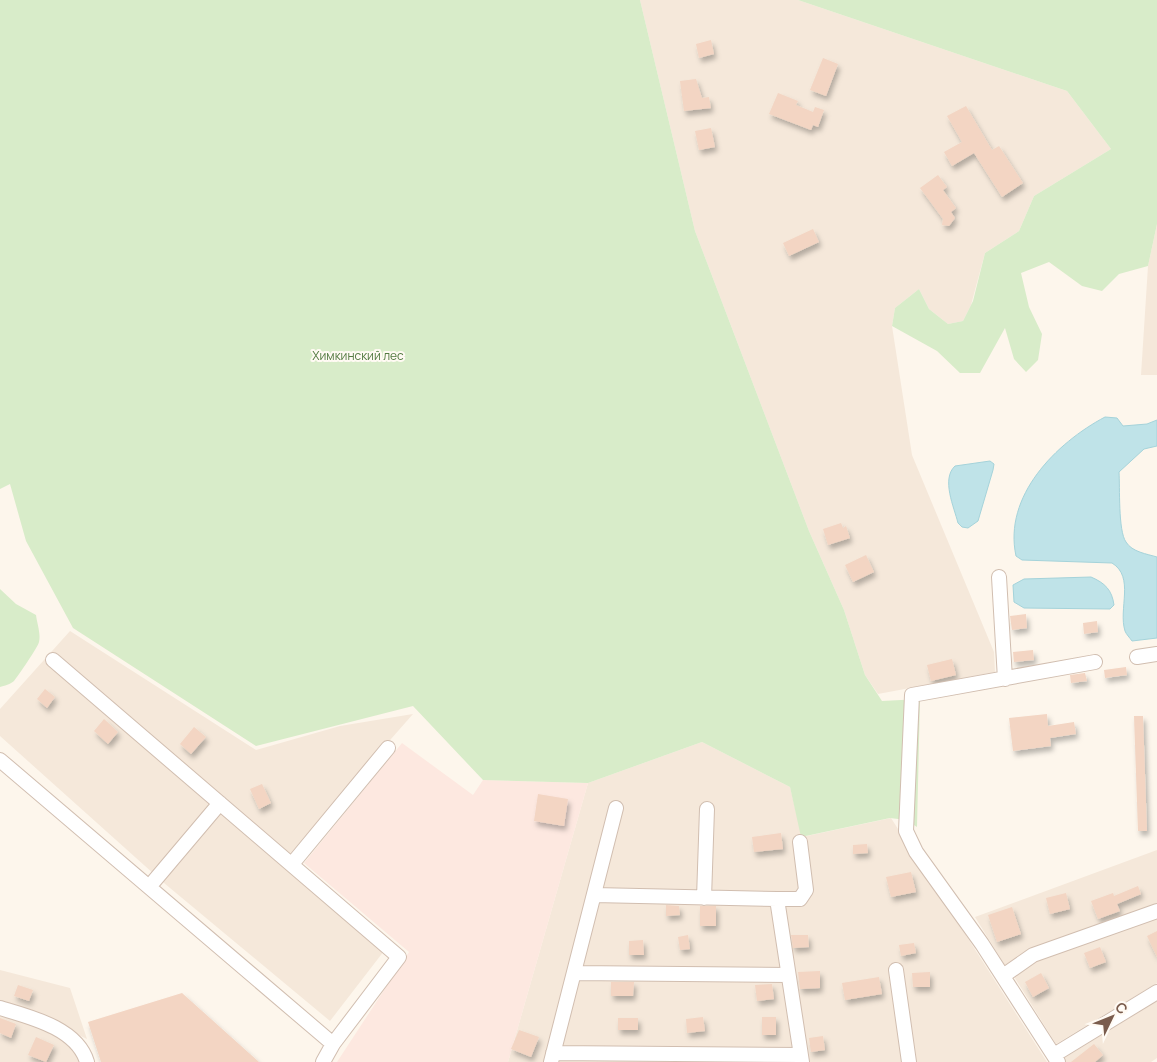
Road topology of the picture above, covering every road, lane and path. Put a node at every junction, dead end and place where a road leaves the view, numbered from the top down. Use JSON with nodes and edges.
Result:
{"nodes":[{"id":1,"x":998,"y":577,"type":"dead end"},
{"id":2,"x":1157,"y":654,"type":"edge"},
{"id":3,"x":1136,"y":657,"type":"dead end"},
{"id":4,"x":53,"y":660,"type":"dead end"},
{"id":5,"x":1095,"y":662,"type":"dead end"},
{"id":6,"x":1005,"y":678,"type":"junction"},
{"id":7,"x":388,"y":748,"type":"dead end"},
{"id":8,"x":0,"y":760,"type":"edge"},
{"id":9,"x":220,"y":803,"type":"junction"},
{"id":10,"x":616,"y":808,"type":"dead end"},
{"id":11,"x":707,"y":809,"type":"dead end"},
{"id":12,"x":800,"y":842,"type":"dead end"},
{"id":13,"x":292,"y":864,"type":"junction"},
{"id":14,"x":149,"y":887,"type":"junction"},
{"id":15,"x":594,"y":895,"type":"junction"},
{"id":16,"x":704,"y":898,"type":"junction"},
{"id":17,"x":777,"y":899,"type":"junction"},
{"id":18,"x":1157,"y":911,"type":"edge"},
{"id":19,"x":896,"y":970,"type":"dead end"},
{"id":20,"x":574,"y":973,"type":"junction"},
{"id":21,"x":788,"y":974,"type":"junction"},
{"id":22,"x":1003,"y":976,"type":"junction"},
{"id":23,"x":1157,"y":992,"type":"edge"},
{"id":24,"x":0,"y":1008,"type":"edge"},
{"id":25,"x":333,"y":1044,"type":"junction"},
{"id":26,"x":552,"y":1058,"type":"edge"},
{"id":27,"x":801,"y":1058,"type":"edge"},
{"id":28,"x":1056,"y":1058,"type":"edge"},
{"id":29,"x":87,"y":1062,"type":"edge"},
{"id":30,"x":323,"y":1062,"type":"edge"},
{"id":31,"x":909,"y":1062,"type":"edge"}],
"edges":[{"from":1,"to":6,"type":"street"},
{"from":2,"to":3,"type":"street"},
{"from":4,"to":9,"type":"street"},
{"from":5,"to":6,"type":"street"},
{"from":6,"to":22,"type":"street"},
{"from":7,"to":13,"type":"street"},
{"from":8,"to":14,"type":"street"},
{"from":9,"to":13,"type":"street"},
{"from":9,"to":14,"type":"street"},
{"from":10,"to":15,"type":"street"},
{"from":11,"to":16,"type":"street"},
{"from":12,"to":17,"type":"street"},
{"from":13,"to":25,"type":"street"},
{"from":14,"to":25,"type":"street"},
{"from":15,"to":16,"type":"street"},
{"from":15,"to":20,"type":"street"},
{"from":16,"to":17,"type":"street"},
{"from":17,"to":21,"type":"street"},
{"from":18,"to":22,"type":"street"},
{"from":19,"to":31,"type":"street"},
{"from":20,"to":21,"type":"street"},
{"from":20,"to":26,"type":"street"},
{"from":21,"to":27,"type":"street"},
{"from":22,"to":28,"type":"street"},
{"from":23,"to":28,"type":"street"},
{"from":24,"to":29,"type":"street"},
{"from":25,"to":30,"type":"street"},
{"from":26,"to":27,"type":"street"}]}
